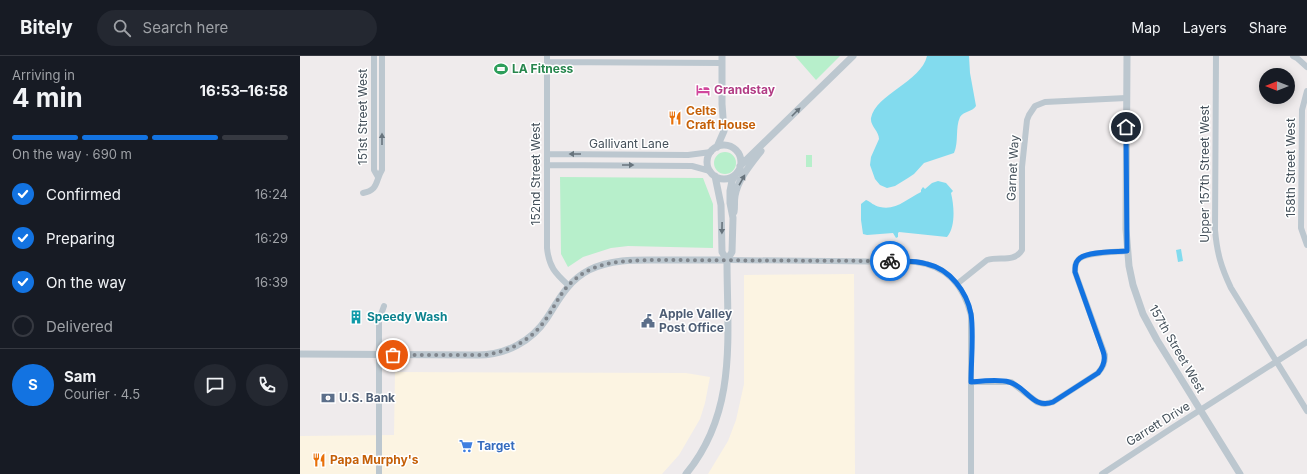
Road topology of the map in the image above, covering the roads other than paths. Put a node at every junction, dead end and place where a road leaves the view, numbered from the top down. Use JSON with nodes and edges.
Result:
{"nodes":[{"id":1,"x":374,"y":56,"type":"edge"},
{"id":2,"x":382,"y":56,"type":"edge"},
{"id":3,"x":853,"y":56,"type":"edge"},
{"id":4,"x":1127,"y":56,"type":"edge"},
{"id":5,"x":1216,"y":56,"type":"edge"},
{"id":6,"x":1293,"y":56,"type":"edge"},
{"id":7,"x":547,"y":59,"type":"edge"},
{"id":8,"x":722,"y":59,"type":"edge"},
{"id":9,"x":1307,"y":68,"type":"edge"},
{"id":10,"x":1307,"y":91,"type":"edge"},
{"id":11,"x":1126,"y":98,"type":"junction"},
{"id":12,"x":769,"y":140,"type":"junction"},
{"id":13,"x":714,"y":150,"type":"junction"},
{"id":14,"x":547,"y":154,"type":"junction"},
{"id":15,"x":547,"y":166,"type":"junction"},
{"id":16,"x":740,"y":166,"type":"junction"},
{"id":17,"x":712,"y":173,"type":"junction"},
{"id":18,"x":736,"y":174,"type":"junction"},
{"id":19,"x":378,"y":176,"type":"junction"},
{"id":20,"x":363,"y":193,"type":"dead end"},
{"id":21,"x":733,"y":218,"type":"junction"},
{"id":22,"x":1307,"y":245,"type":"edge"},
{"id":23,"x":1127,"y":251,"type":"junction"},
{"id":24,"x":727,"y":260,"type":"junction"},
{"id":25,"x":957,"y":284,"type":"junction"},
{"id":26,"x":568,"y":285,"type":"junction"},
{"id":27,"x":384,"y":306,"type":"dead end"},
{"id":28,"x":1307,"y":342,"type":"edge"},
{"id":29,"x":300,"y":354,"type":"edge"},
{"id":30,"x":379,"y":355,"type":"junction"},
{"id":31,"x":1276,"y":362,"type":"junction"},
{"id":32,"x":971,"y":382,"type":"junction"},
{"id":33,"x":1200,"y":410,"type":"junction"},
{"id":34,"x":1307,"y":411,"type":"edge"},
{"id":35,"x":379,"y":474,"type":"edge"},
{"id":36,"x":686,"y":474,"type":"edge"},
{"id":37,"x":972,"y":474,"type":"edge"},
{"id":38,"x":1102,"y":474,"type":"edge"},
{"id":39,"x":1240,"y":474,"type":"edge"}],
"edges":[{"from":1,"to":19,"type":"street","name":"151st Street West"},
{"from":19,"to":2,"type":"street","name":"151st Street West","one_way":true},
{"from":12,"to":3,"type":"street","one_way":true},
{"from":4,"to":11,"type":"street","name":"157th Street West"},
{"from":5,"to":31,"type":"street","name":"Upper 157th Street West"},
{"from":6,"to":9,"type":"street"},
{"from":7,"to":8,"type":"street"},
{"from":7,"to":14,"type":"street","name":"152nd Street West"},
{"from":8,"to":13,"type":"street"},
{"from":10,"to":22,"type":"street","name":"158th Street West"},
{"from":11,"to":23,"type":"street","name":"157th Street West"},
{"from":11,"to":25,"type":"street","name":"Garnet Way"},
{"from":12,"to":16,"type":"street"},
{"from":21,"to":12,"type":"street","one_way":true},
{"from":13,"to":14,"type":"street","name":"Gallivant Lane","one_way":true},
{"from":13,"to":16,"type":"street"},
{"from":13,"to":17,"type":"street"},
{"from":14,"to":15,"type":"street","name":"152nd Street West"},
{"from":15,"to":17,"type":"street","name":"Gallivant Lane","one_way":true},
{"from":15,"to":26,"type":"street","name":"152nd Street West"},
{"from":16,"to":18,"type":"street"},
{"from":17,"to":18,"type":"street"},
{"from":17,"to":24,"type":"street","one_way":true},
{"from":18,"to":21,"type":"street"},
{"from":19,"to":20,"type":"street","name":"151st Street West"},
{"from":21,"to":24,"type":"street"},
{"from":23,"to":32,"type":"street"},
{"from":23,"to":33,"type":"street","name":"157th Street West"},
{"from":24,"to":25,"type":"street"},
{"from":24,"to":26,"type":"street"},
{"from":24,"to":36,"type":"street"},
{"from":25,"to":32,"type":"street"},
{"from":26,"to":30,"type":"street"},
{"from":27,"to":30,"type":"street"},
{"from":28,"to":31,"type":"street","name":"Garrett Drive"},
{"from":29,"to":30,"type":"street"},
{"from":30,"to":35,"type":"street"},
{"from":31,"to":33,"type":"street","name":"Garrett Drive"},
{"from":31,"to":34,"type":"street","name":"Upper 157th Street West"},
{"from":32,"to":37,"type":"street"},
{"from":33,"to":38,"type":"street","name":"Garrett Drive"},
{"from":33,"to":39,"type":"street","name":"157th Street West"}]}
